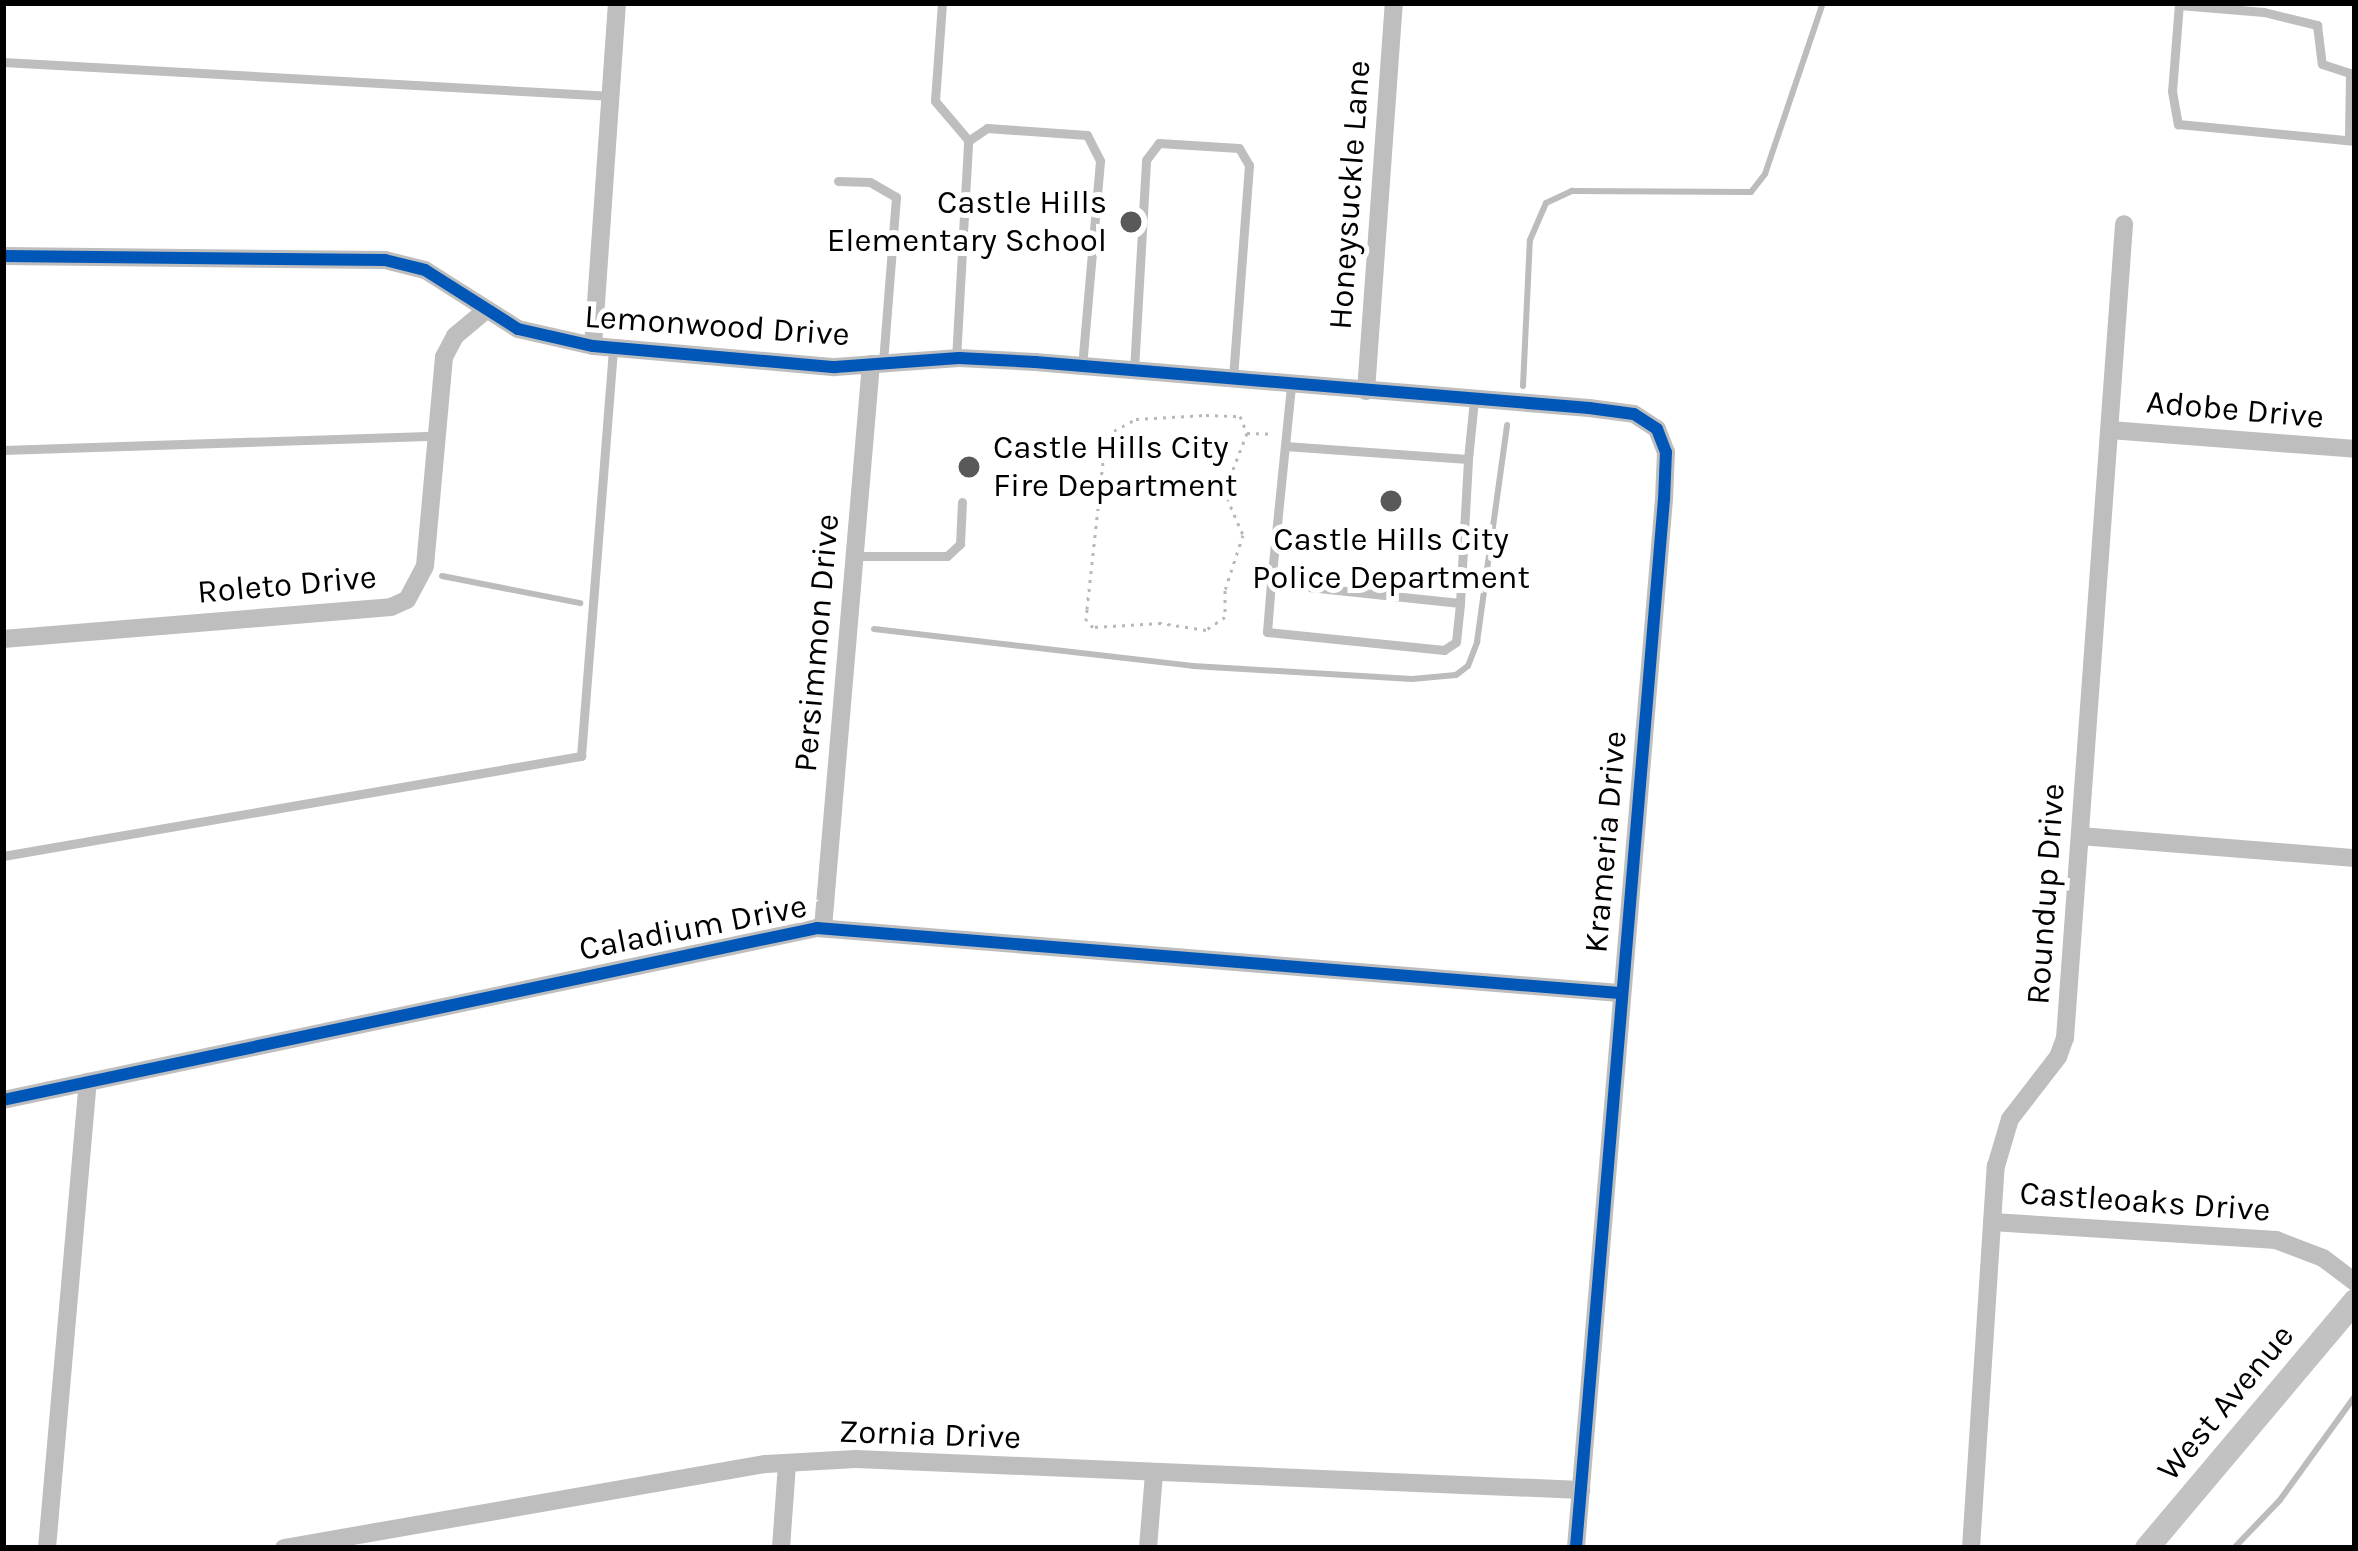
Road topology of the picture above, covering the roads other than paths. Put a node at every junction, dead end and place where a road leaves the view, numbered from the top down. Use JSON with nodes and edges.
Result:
{"nodes":[{"id":1,"x":617,"y":3,"type":"edge"},
{"id":2,"x":942,"y":3,"type":"edge"},
{"id":3,"x":1394,"y":3,"type":"edge"},
{"id":4,"x":2179,"y":4,"type":"edge"},
{"id":5,"x":3,"y":62,"type":"edge"},
{"id":6,"x":612,"y":96,"type":"junction"},
{"id":7,"x":2352,"y":140,"type":"edge"},
{"id":8,"x":969,"y":141,"type":"junction"},
{"id":9,"x":838,"y":181,"type":"dead end"},
{"id":10,"x":2124,"y":224,"type":"dead end"},
{"id":11,"x":3,"y":256,"type":"edge"},
{"id":12,"x":486,"y":310,"type":"junction"},
{"id":13,"x":603,"y":347,"type":"junction"},
{"id":14,"x":956,"y":358,"type":"junction"},
{"id":15,"x":877,"y":363,"type":"junction"},
{"id":16,"x":1082,"y":367,"type":"junction"},
{"id":17,"x":1133,"y":371,"type":"junction"},
{"id":18,"x":1233,"y":380,"type":"junction"},
{"id":19,"x":1291,"y":385,"type":"junction"},
{"id":20,"x":1366,"y":391,"type":"junction"},
{"id":21,"x":1474,"y":400,"type":"junction"},
{"id":22,"x":1657,"y":429,"type":"joint"},
{"id":23,"x":2110,"y":430,"type":"junction"},
{"id":24,"x":436,"y":436,"type":"junction"},
{"id":25,"x":1286,"y":440,"type":"junction"},
{"id":26,"x":2355,"y":449,"type":"edge"},
{"id":27,"x":3,"y":450,"type":"edge"},
{"id":28,"x":1468,"y":458,"type":"junction"},
{"id":29,"x":962,"y":502,"type":"dead end"},
{"id":30,"x":854,"y":556,"type":"junction"},
{"id":31,"x":1270,"y":583,"type":"junction"},
{"id":32,"x":1460,"y":603,"type":"junction"},
{"id":33,"x":3,"y":639,"type":"edge"},
{"id":34,"x":2080,"y":836,"type":"junction"},
{"id":35,"x":3,"y":856,"type":"edge"},
{"id":36,"x":2355,"y":858,"type":"edge"},
{"id":37,"x":823,"y":928,"type":"junction"},
{"id":38,"x":1619,"y":993,"type":"junction"},
{"id":39,"x":88,"y":1082,"type":"junction"},
{"id":40,"x":3,"y":1100,"type":"edge"},
{"id":41,"x":1992,"y":1222,"type":"junction"},
{"id":42,"x":2355,"y":1282,"type":"edge"},
{"id":43,"x":2355,"y":1301,"type":"edge"},
{"id":44,"x":787,"y":1464,"type":"junction"},
{"id":45,"x":1154,"y":1473,"type":"junction"},
{"id":46,"x":1581,"y":1490,"type":"junction"},
{"id":47,"x":47,"y":1548,"type":"edge"},
{"id":48,"x":284,"y":1548,"type":"edge"},
{"id":49,"x":782,"y":1548,"type":"edge"},
{"id":50,"x":1148,"y":1548,"type":"edge"},
{"id":51,"x":1576,"y":1548,"type":"edge"},
{"id":52,"x":1971,"y":1548,"type":"edge"},
{"id":53,"x":2147,"y":1548,"type":"edge"}],
"edges":[{"from":1,"to":6,"type":"street"},
{"from":2,"to":8,"type":"lane"},
{"from":3,"to":20,"type":"street","name":"Honeysuckle Lane"},
{"from":4,"to":7,"type":"lane"},
{"from":4,"to":7,"type":"lane"},
{"from":5,"to":6,"type":"lane"},
{"from":6,"to":13,"type":"street"},
{"from":8,"to":14,"type":"lane"},
{"from":8,"to":16,"type":"lane"},
{"from":9,"to":15,"type":"lane"},
{"from":10,"to":23,"type":"street","name":"Roundup Drive"},
{"from":11,"to":12,"type":"street","name":"Lemonwood Drive"},
{"from":12,"to":13,"type":"street","name":"Lemonwood Drive"},
{"from":12,"to":24,"type":"street","name":"Roleto Drive"},
{"from":13,"to":15,"type":"street","name":"Lemonwood Drive"},
{"from":13,"to":35,"type":"lane"},
{"from":14,"to":15,"type":"street","name":"Lemonwood Drive"},
{"from":14,"to":16,"type":"street","name":"Lemonwood Drive"},
{"from":15,"to":30,"type":"street","name":"Persimmon Drive"},
{"from":16,"to":17,"type":"street","name":"Lemonwood Drive"},
{"from":17,"to":18,"type":"street","name":"Lemonwood Drive"},
{"from":17,"to":18,"type":"lane"},
{"from":18,"to":19,"type":"street","name":"Lemonwood Drive"},
{"from":19,"to":20,"type":"street","name":"Lemonwood Drive"},
{"from":19,"to":25,"type":"lane"},
{"from":20,"to":21,"type":"street","name":"Lemonwood Drive"},
{"from":21,"to":22,"type":"street","name":"Lemonwood Drive"},
{"from":21,"to":28,"type":"lane"},
{"from":22,"to":38,"type":"street","name":"Krameria Drive"},
{"from":23,"to":26,"type":"street","name":"Adobe Drive"},
{"from":23,"to":34,"type":"street","name":"Roundup Drive"},
{"from":24,"to":27,"type":"lane"},
{"from":24,"to":33,"type":"street","name":"Roleto Drive"},
{"from":25,"to":28,"type":"lane"},
{"from":25,"to":31,"type":"lane"},
{"from":28,"to":32,"type":"lane"},
{"from":29,"to":30,"type":"lane"},
{"from":30,"to":37,"type":"street","name":"Persimmon Drive"},
{"from":31,"to":32,"type":"lane"},
{"from":31,"to":32,"type":"lane"},
{"from":34,"to":36,"type":"street"},
{"from":34,"to":41,"type":"street","name":"Roundup Drive"},
{"from":37,"to":38,"type":"street","name":"Caladium Drive"},
{"from":37,"to":39,"type":"street","name":"Caladium Drive"},
{"from":38,"to":46,"type":"street","name":"Krameria Drive"},
{"from":39,"to":40,"type":"street","name":"Caladium Drive"},
{"from":39,"to":47,"type":"street"},
{"from":41,"to":42,"type":"street","name":"Castleoaks Drive"},
{"from":41,"to":52,"type":"street","name":"Roundup Drive"},
{"from":43,"to":53,"type":"main road","name":"West Avenue"},
{"from":44,"to":45,"type":"street","name":"Zornia Drive"},
{"from":44,"to":48,"type":"street","name":"Zornia Drive"},
{"from":44,"to":49,"type":"street"},
{"from":45,"to":46,"type":"street","name":"Zornia Drive"},
{"from":45,"to":50,"type":"street"},
{"from":46,"to":51,"type":"street","name":"Krameria Drive"}]}
